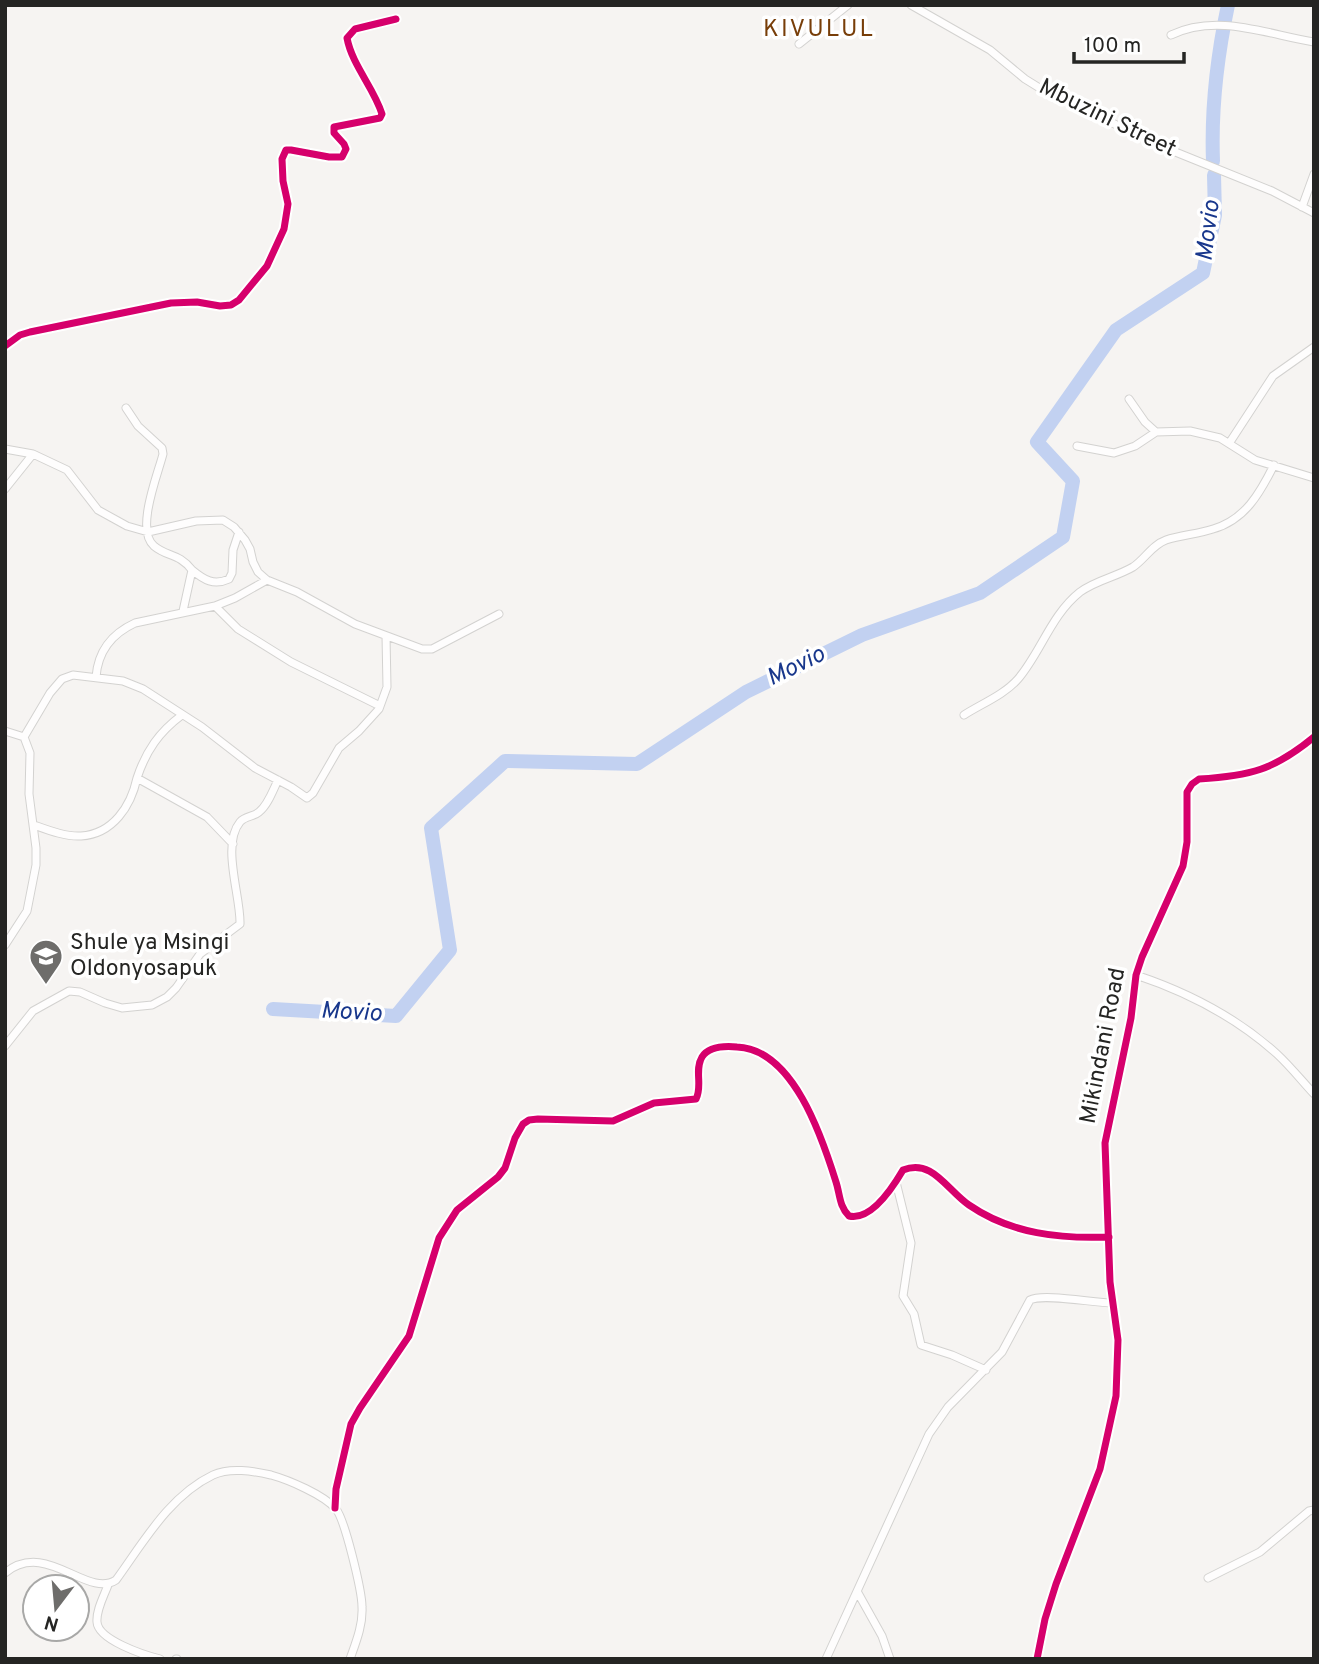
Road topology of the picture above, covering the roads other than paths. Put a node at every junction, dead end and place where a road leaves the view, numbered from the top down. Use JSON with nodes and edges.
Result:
{"nodes":[{"id":1,"x":848,"y":5,"type":"edge"},
{"id":2,"x":911,"y":5,"type":"edge"},
{"id":3,"x":396,"y":19,"type":"dead end"},
{"id":4,"x":1171,"y":35,"type":"dead end"},
{"id":5,"x":1314,"y":42,"type":"edge"},
{"id":6,"x":799,"y":44,"type":"dead end"},
{"id":7,"x":1314,"y":174,"type":"edge"},
{"id":8,"x":1302,"y":207,"type":"junction"},
{"id":9,"x":1314,"y":213,"type":"edge"},
{"id":10,"x":5,"y":346,"type":"edge"},
{"id":11,"x":1314,"y":347,"type":"edge"},
{"id":12,"x":1129,"y":399,"type":"dead end"},
{"id":13,"x":126,"y":408,"type":"dead end"},
{"id":14,"x":1156,"y":432,"type":"junction"},
{"id":15,"x":1230,"y":442,"type":"junction"},
{"id":16,"x":1077,"y":446,"type":"dead end"},
{"id":17,"x":5,"y":449,"type":"edge"},
{"id":18,"x":33,"y":454,"type":"junction"},
{"id":19,"x":1274,"y":465,"type":"junction"},
{"id":20,"x":1314,"y":478,"type":"edge"},
{"id":21,"x":5,"y":489,"type":"edge"},
{"id":22,"x":148,"y":532,"type":"junction"},
{"id":23,"x":239,"y":533,"type":"junction"},
{"id":24,"x":191,"y":570,"type":"junction"},
{"id":25,"x":267,"y":580,"type":"junction"},
{"id":26,"x":215,"y":606,"type":"junction"},
{"id":27,"x":183,"y":611,"type":"junction"},
{"id":28,"x":499,"y":614,"type":"dead end"},
{"id":29,"x":386,"y":636,"type":"junction"},
{"id":30,"x":96,"y":677,"type":"junction"},
{"id":31,"x":380,"y":706,"type":"junction"},
{"id":32,"x":182,"y":715,"type":"junction"},
{"id":33,"x":964,"y":715,"type":"dead end"},
{"id":34,"x":5,"y":731,"type":"edge"},
{"id":35,"x":24,"y":737,"type":"junction"},
{"id":36,"x":1314,"y":737,"type":"edge"},
{"id":37,"x":137,"y":778,"type":"junction"},
{"id":38,"x":278,"y":780,"type":"junction"},
{"id":39,"x":34,"y":825,"type":"junction"},
{"id":40,"x":233,"y":844,"type":"junction"},
{"id":41,"x":5,"y":945,"type":"edge"},
{"id":42,"x":1136,"y":975,"type":"junction"},
{"id":43,"x":5,"y":1046,"type":"edge"},
{"id":44,"x":1314,"y":1094,"type":"edge"},
{"id":45,"x":896,"y":1182,"type":"junction"},
{"id":46,"x":1109,"y":1237,"type":"junction"},
{"id":47,"x":1114,"y":1303,"type":"junction"},
{"id":48,"x":986,"y":1370,"type":"junction"},
{"id":49,"x":335,"y":1508,"type":"junction"},
{"id":50,"x":1314,"y":1510,"type":"edge"},
{"id":51,"x":5,"y":1573,"type":"edge"},
{"id":52,"x":1208,"y":1578,"type":"dead end"},
{"id":53,"x":108,"y":1585,"type":"junction"},
{"id":54,"x":858,"y":1593,"type":"junction"},
{"id":55,"x":160,"y":1659,"type":"edge"},
{"id":56,"x":350,"y":1659,"type":"edge"},
{"id":57,"x":826,"y":1659,"type":"edge"},
{"id":58,"x":890,"y":1659,"type":"edge"},
{"id":59,"x":1037,"y":1659,"type":"edge"}],
"edges":[{"from":1,"to":6,"type":"street"},
{"from":2,"to":8,"type":"street","name":"Mbuzini Street"},
{"from":3,"to":10,"type":"street"},
{"from":4,"to":5,"type":"street"},
{"from":7,"to":8,"type":"street"},
{"from":8,"to":9,"type":"street","name":"Mbuzini Street"},
{"from":11,"to":15,"type":"street"},
{"from":12,"to":14,"type":"street"},
{"from":13,"to":22,"type":"street"},
{"from":14,"to":15,"type":"street"},
{"from":14,"to":16,"type":"street"},
{"from":15,"to":19,"type":"street"},
{"from":17,"to":18,"type":"street"},
{"from":18,"to":21,"type":"street"},
{"from":18,"to":22,"type":"street"},
{"from":19,"to":20,"type":"street"},
{"from":19,"to":33,"type":"street"},
{"from":22,"to":23,"type":"street"},
{"from":22,"to":24,"type":"street"},
{"from":23,"to":24,"type":"street"},
{"from":23,"to":25,"type":"street"},
{"from":24,"to":27,"type":"street"},
{"from":25,"to":26,"type":"street"},
{"from":25,"to":29,"type":"street"},
{"from":26,"to":27,"type":"street"},
{"from":26,"to":31,"type":"street"},
{"from":27,"to":30,"type":"street"},
{"from":28,"to":29,"type":"street"},
{"from":29,"to":31,"type":"street"},
{"from":30,"to":32,"type":"street"},
{"from":30,"to":35,"type":"street"},
{"from":31,"to":38,"type":"street"},
{"from":32,"to":37,"type":"street"},
{"from":32,"to":38,"type":"street"},
{"from":34,"to":35,"type":"street"},
{"from":35,"to":39,"type":"street"},
{"from":36,"to":42,"type":"street","name":"Mikindani Road"},
{"from":37,"to":39,"type":"street"},
{"from":37,"to":40,"type":"street"},
{"from":38,"to":40,"type":"street"},
{"from":39,"to":41,"type":"street"},
{"from":40,"to":43,"type":"street"},
{"from":42,"to":44,"type":"street"},
{"from":42,"to":46,"type":"street","name":"Mikindani Road"},
{"from":45,"to":46,"type":"street"},
{"from":45,"to":48,"type":"street"},
{"from":45,"to":49,"type":"street"},
{"from":46,"to":47,"type":"street","name":"Mikindani Road"},
{"from":47,"to":48,"type":"street"},
{"from":47,"to":59,"type":"street","name":"Mikindani Road"},
{"from":48,"to":54,"type":"street"},
{"from":49,"to":53,"type":"street"},
{"from":49,"to":56,"type":"street"},
{"from":50,"to":52,"type":"street"},
{"from":51,"to":53,"type":"street"},
{"from":53,"to":55,"type":"street"},
{"from":54,"to":57,"type":"street"},
{"from":54,"to":58,"type":"street"}]}
